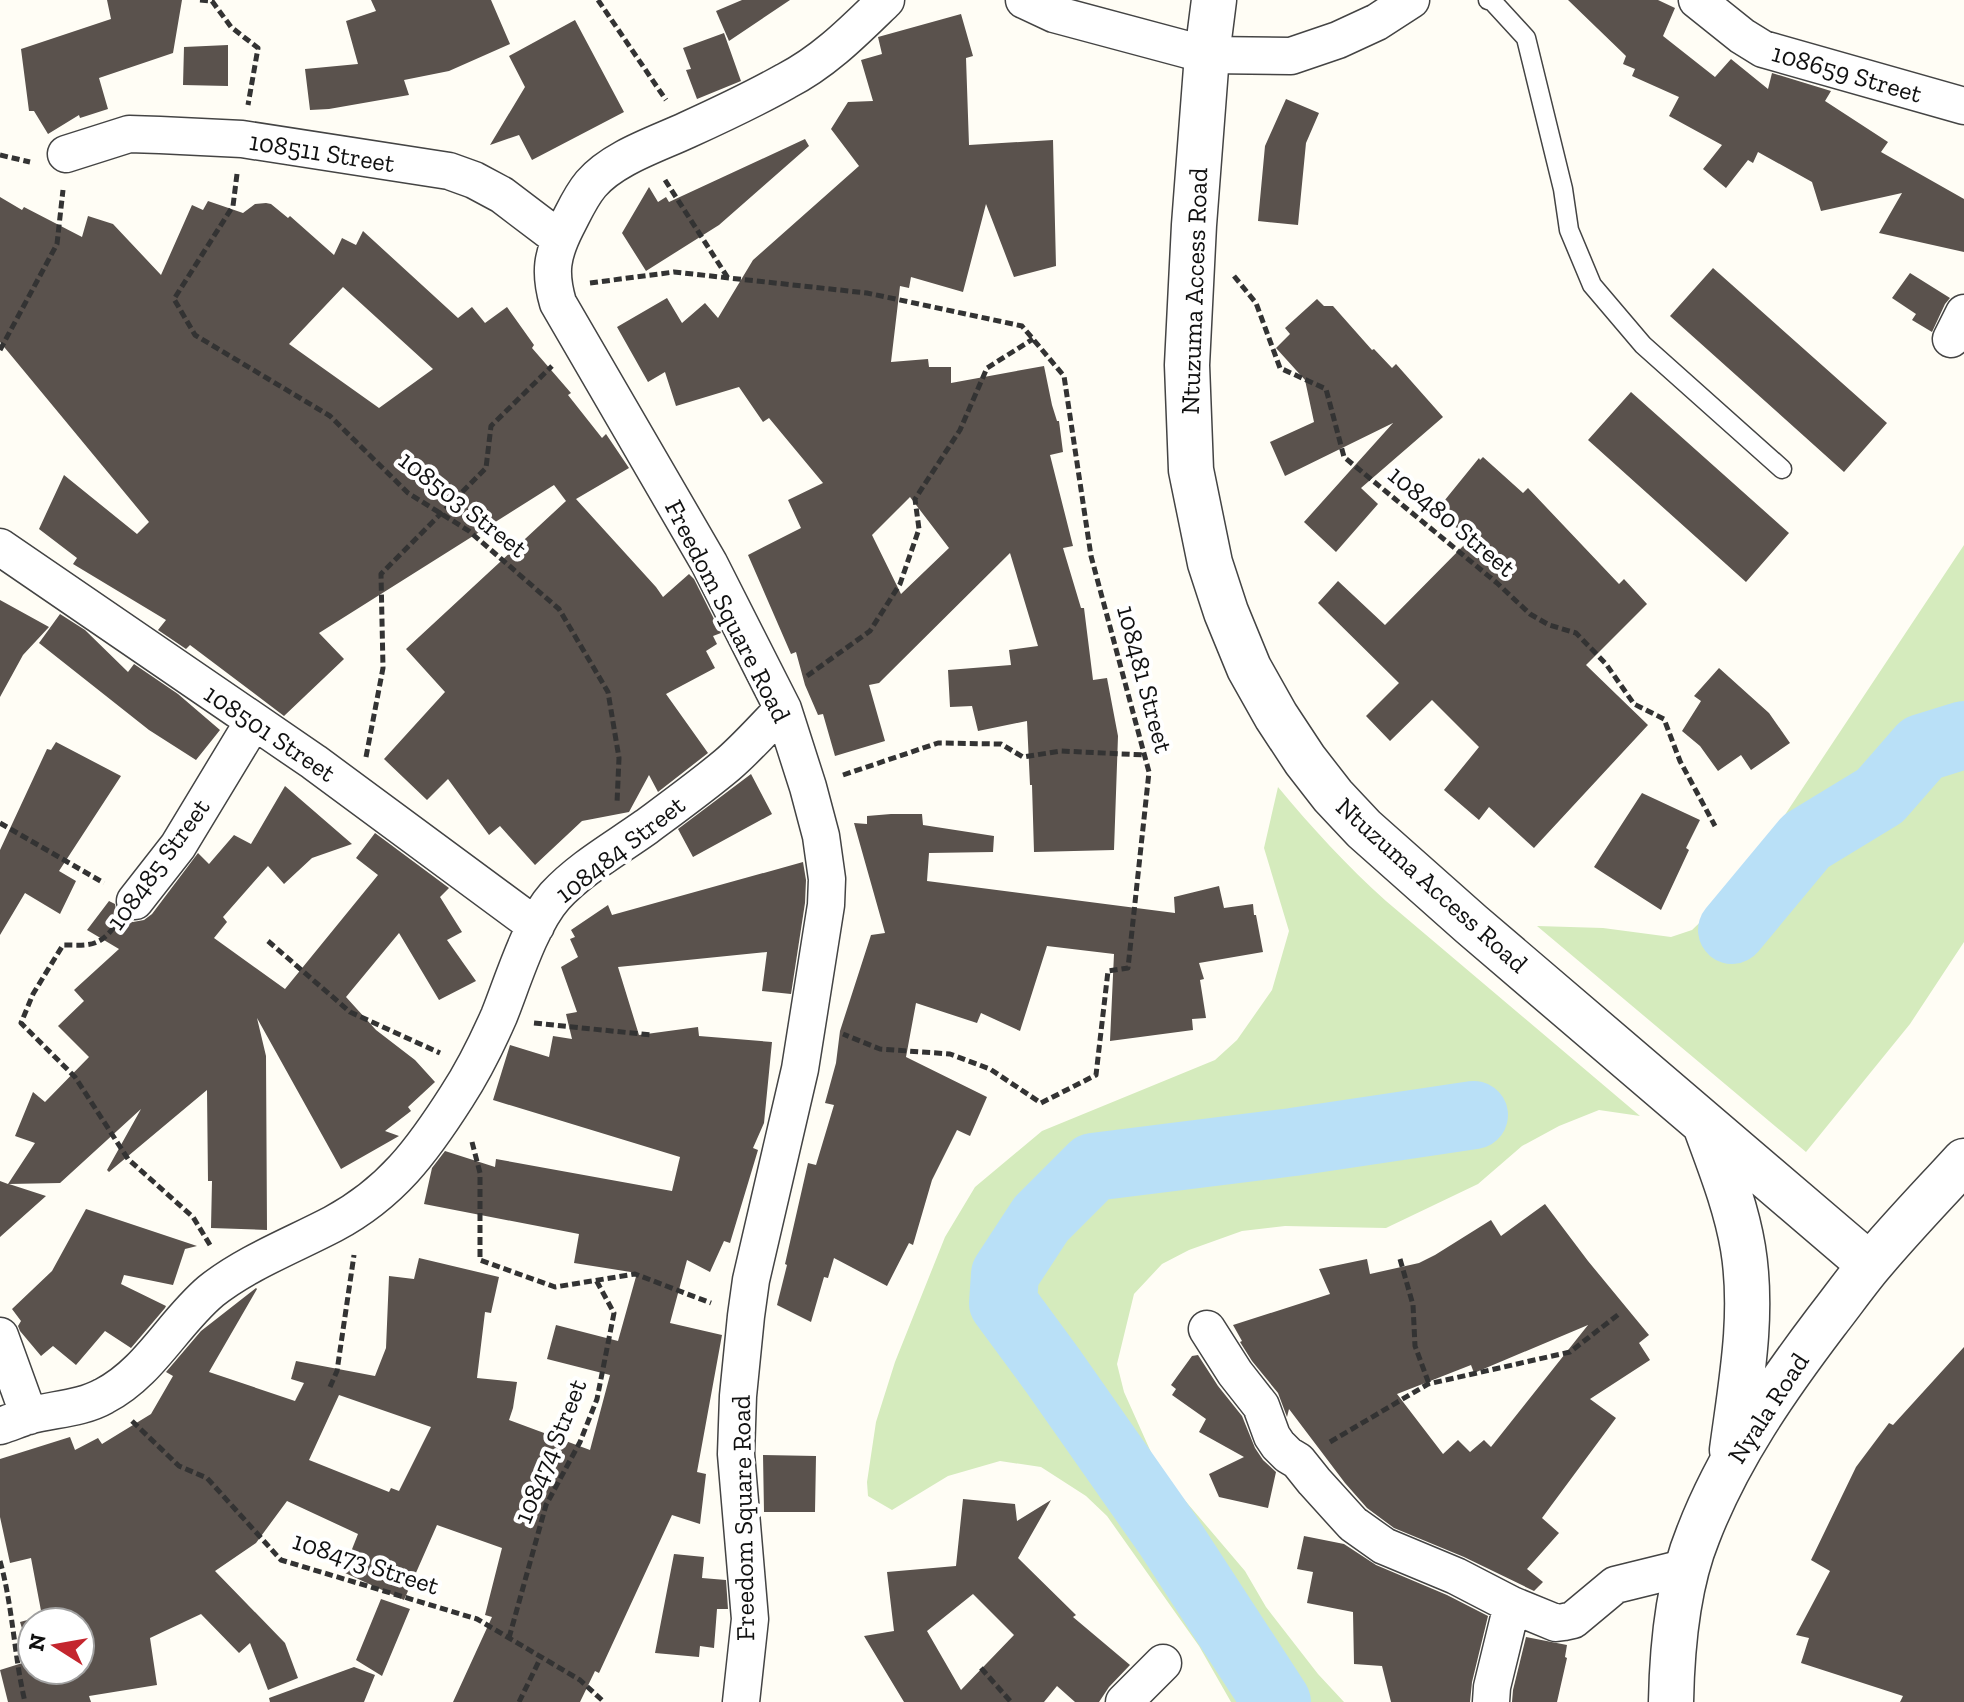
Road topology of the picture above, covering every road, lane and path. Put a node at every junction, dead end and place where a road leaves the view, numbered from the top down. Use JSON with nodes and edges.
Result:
{"nodes":[{"id":1,"x":200,"y":0,"type":"edge"},
{"id":2,"x":598,"y":0,"type":"edge"},
{"id":3,"x":886,"y":0,"type":"edge"},
{"id":4,"x":1024,"y":0,"type":"edge"},
{"id":5,"x":1214,"y":0,"type":"edge"},
{"id":6,"x":1411,"y":0,"type":"edge"},
{"id":7,"x":1488,"y":0,"type":"edge"},
{"id":8,"x":1697,"y":0,"type":"edge"},
{"id":9,"x":1207,"y":55,"type":"junction"},
{"id":10,"x":1964,"y":106,"type":"edge"},
{"id":11,"x":687,"y":130,"type":"junction"},
{"id":12,"x":242,"y":139,"type":"junction"},
{"id":13,"x":645,"y":148,"type":"junction"},
{"id":14,"x":66,"y":154,"type":"joint"},
{"id":15,"x":1194,"y":225,"type":"junction"},
{"id":16,"x":560,"y":239,"type":"junction"},
{"id":17,"x":728,"y":278,"type":"junction"},
{"id":18,"x":553,"y":287,"type":"junction"},
{"id":19,"x":1033,"y":339,"type":"junction"},
{"id":20,"x":581,"y":342,"type":"junction"},
{"id":21,"x":0,"y":350,"type":"edge"},
{"id":22,"x":1782,"y":469,"type":"dead end"},
{"id":23,"x":442,"y":512,"type":"junction"},
{"id":24,"x":0,"y":547,"type":"edge"},
{"id":25,"x":783,"y":709,"type":"junction"},
{"id":26,"x":253,"y":722,"type":"junction"},
{"id":27,"x":1145,"y":755,"type":"junction"},
{"id":28,"x":808,"y":787,"type":"junction"},
{"id":29,"x":359,"y":795,"type":"junction"},
{"id":30,"x":0,"y":823,"type":"edge"},
{"id":31,"x":1715,"y":826,"type":"dead end"},
{"id":32,"x":615,"y":847,"type":"junction"},
{"id":33,"x":135,"y":901,"type":"junction"},
{"id":34,"x":536,"y":926,"type":"junction"},
{"id":35,"x":268,"y":941,"type":"dead end"},
{"id":36,"x":498,"y":1019,"type":"junction"},
{"id":37,"x":808,"y":1019,"type":"junction"},
{"id":38,"x":651,"y":1035,"type":"dead end"},
{"id":39,"x":459,"y":1093,"type":"junction"},
{"id":40,"x":1704,"y":1123,"type":"junction"},
{"id":41,"x":1964,"y":1161,"type":"edge"},
{"id":42,"x":361,"y":1207,"type":"junction"},
{"id":43,"x":1400,"y":1259,"type":"dead end"},
{"id":44,"x":1870,"y":1265,"type":"junction"},
{"id":45,"x":229,"y":1277,"type":"junction"},
{"id":46,"x":596,"y":1280,"type":"junction"},
{"id":47,"x":1619,"y":1314,"type":"dead end"},
{"id":48,"x":746,"y":1316,"type":"junction"},
{"id":49,"x":1207,"y":1329,"type":"dead end"},
{"id":50,"x":0,"y":1336,"type":"edge"},
{"id":51,"x":1429,"y":1384,"type":"junction"},
{"id":52,"x":330,"y":1387,"type":"dead end"},
{"id":53,"x":105,"y":1396,"type":"junction"},
{"id":54,"x":15,"y":1421,"type":"edge"},
{"id":55,"x":1298,"y":1461,"type":"junction"},
{"id":56,"x":1730,"y":1464,"type":"junction"},
{"id":57,"x":0,"y":1561,"type":"edge"},
{"id":58,"x":1688,"y":1567,"type":"junction"},
{"id":59,"x":1512,"y":1605,"type":"junction"},
{"id":60,"x":509,"y":1638,"type":"junction"},
{"id":61,"x":541,"y":1657,"type":"junction"},
{"id":62,"x":1163,"y":1663,"type":"dead end"},
{"id":63,"x":981,"y":1668,"type":"dead end"},
{"id":64,"x":25,"y":1702,"type":"edge"},
{"id":65,"x":519,"y":1702,"type":"edge"},
{"id":66,"x":604,"y":1702,"type":"edge"},
{"id":67,"x":741,"y":1702,"type":"edge"},
{"id":68,"x":1011,"y":1702,"type":"edge"},
{"id":69,"x":1124,"y":1702,"type":"edge"},
{"id":70,"x":1491,"y":1702,"type":"edge"},
{"id":71,"x":1671,"y":1702,"type":"edge"}],
"edges":[{"from":1,"to":12,"type":"path"},
{"from":2,"to":11,"type":"path"},
{"from":3,"to":11,"type":"street"},
{"from":4,"to":9,"type":"street"},
{"from":5,"to":9,"type":"street","name":"Ntuzuma Access Road"},
{"from":6,"to":9,"type":"street"},
{"from":7,"to":22,"type":"lane"},
{"from":8,"to":10,"type":"street","name":"108659 Street"},
{"from":9,"to":15,"type":"street","name":"Ntuzuma Access Road"},
{"from":11,"to":13,"type":"street"},
{"from":12,"to":14,"type":"street","name":"108511 Street"},
{"from":12,"to":16,"type":"street","name":"108511 Street"},
{"from":12,"to":23,"type":"path","name":"108503 Street"},
{"from":13,"to":16,"type":"street"},
{"from":13,"to":17,"type":"path"},
{"from":14,"to":21,"type":"path"},
{"from":15,"to":31,"type":"path","name":"108480 Street"},
{"from":15,"to":40,"type":"street","name":"Ntuzuma Access Road"},
{"from":16,"to":18,"type":"street"},
{"from":17,"to":18,"type":"path","name":"108481 Street"},
{"from":17,"to":19,"type":"path","name":"108481 Street"},
{"from":18,"to":20,"type":"street","name":"Freedom Square Road"},
{"from":19,"to":25,"type":"path"},
{"from":19,"to":27,"type":"path","name":"108481 Street"},
{"from":20,"to":23,"type":"path"},
{"from":20,"to":25,"type":"street","name":"Freedom Square Road"},
{"from":23,"to":29,"type":"path"},
{"from":23,"to":32,"type":"path","name":"108503 Street"},
{"from":24,"to":26,"type":"street","name":"108501 Street"},
{"from":25,"to":28,"type":"street","name":"Freedom Square Road"},
{"from":25,"to":32,"type":"street","name":"108484 Street"},
{"from":26,"to":29,"type":"street","name":"108501 Street"},
{"from":26,"to":33,"type":"street","name":"108485 Street"},
{"from":27,"to":28,"type":"path"},
{"from":27,"to":37,"type":"path","name":"108481 Street"},
{"from":28,"to":37,"type":"street","name":"Freedom Square Road"},
{"from":29,"to":34,"type":"street","name":"108501 Street"},
{"from":30,"to":33,"type":"path"},
{"from":32,"to":34,"type":"street","name":"108484 Street"},
{"from":33,"to":45,"type":"path","name":"108485 Street"},
{"from":34,"to":36,"type":"street","name":"108484 Street"},
{"from":35,"to":39,"type":"path"},
{"from":36,"to":38,"type":"path"},
{"from":36,"to":39,"type":"street","name":"108484 Street"},
{"from":37,"to":48,"type":"street","name":"Freedom Square Road"},
{"from":39,"to":42,"type":"street","name":"108484 Street"},
{"from":39,"to":46,"type":"path"},
{"from":40,"to":44,"type":"street","name":"Ntuzuma Access Road"},
{"from":40,"to":56,"type":"street"},
{"from":41,"to":44,"type":"street","name":"Nyala Road"},
{"from":42,"to":45,"type":"street","name":"108484 Street"},
{"from":42,"to":52,"type":"path"},
{"from":43,"to":51,"type":"path"},
{"from":44,"to":56,"type":"street","name":"Nyala Road"},
{"from":45,"to":53,"type":"street","name":"108484 Street"},
{"from":46,"to":48,"type":"path"},
{"from":46,"to":60,"type":"path","name":"108474 Street"},
{"from":47,"to":51,"type":"path"},
{"from":48,"to":67,"type":"street","name":"Freedom Square Road"},
{"from":49,"to":55,"type":"street"},
{"from":50,"to":54,"type":"street"},
{"from":51,"to":55,"type":"path"},
{"from":53,"to":54,"type":"street","name":"108484 Street"},
{"from":53,"to":60,"type":"path","name":"108473 Street"},
{"from":55,"to":59,"type":"street"},
{"from":56,"to":58,"type":"street","name":"Nyala Road"},
{"from":57,"to":64,"type":"path"},
{"from":58,"to":59,"type":"street"},
{"from":58,"to":71,"type":"street","name":"Nyala Road"},
{"from":59,"to":70,"type":"street"},
{"from":60,"to":61,"type":"path","name":"108473 Street"},
{"from":61,"to":65,"type":"path"},
{"from":61,"to":66,"type":"path","name":"108473 Street"},
{"from":62,"to":69,"type":"street"},
{"from":63,"to":68,"type":"path"}]}
